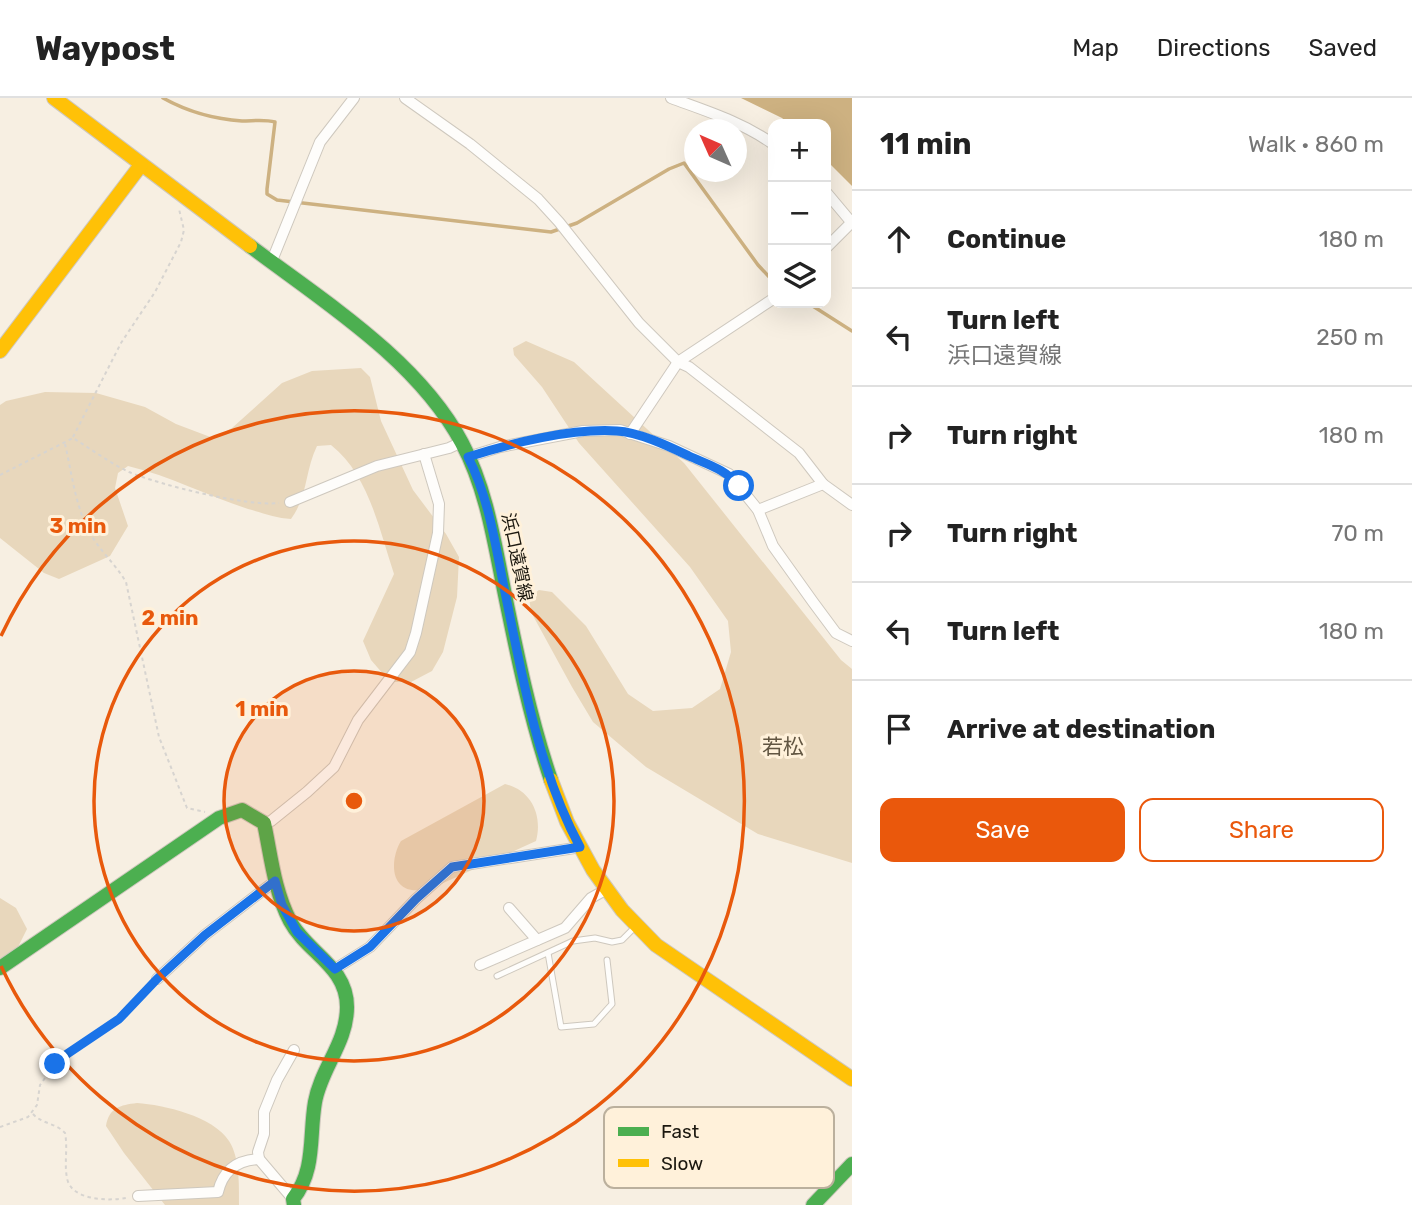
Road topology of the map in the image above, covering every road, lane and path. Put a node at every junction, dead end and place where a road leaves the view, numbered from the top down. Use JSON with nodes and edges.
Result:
{"nodes":[{"id":1,"x":54,"y":98,"type":"edge"},
{"id":2,"x":354,"y":98,"type":"edge"},
{"id":3,"x":405,"y":98,"type":"edge"},
{"id":4,"x":671,"y":98,"type":"edge"},
{"id":5,"x":768,"y":140,"type":"edge"},
{"id":6,"x":141,"y":164,"type":"junction"},
{"id":7,"x":180,"y":194,"type":"junction"},
{"id":8,"x":831,"y":198,"type":"edge"},
{"id":9,"x":852,"y":223,"type":"edge"},
{"id":10,"x":829,"y":245,"type":"edge"},
{"id":11,"x":271,"y":263,"type":"junction"},
{"id":12,"x":768,"y":302,"type":"edge"},
{"id":13,"x":0,"y":351,"type":"edge"},
{"id":14,"x":678,"y":362,"type":"junction"},
{"id":15,"x":630,"y":434,"type":"junction"},
{"id":16,"x":73,"y":438,"type":"junction"},
{"id":17,"x":462,"y":442,"type":"junction"},
{"id":18,"x":65,"y":444,"type":"junction"},
{"id":19,"x":424,"y":454,"type":"junction"},
{"id":20,"x":468,"y":457,"type":"junction"},
{"id":21,"x":0,"y":475,"type":"edge"},
{"id":22,"x":823,"y":484,"type":"junction"},
{"id":23,"x":290,"y":502,"type":"joint"},
{"id":24,"x":852,"y":505,"type":"edge"},
{"id":25,"x":758,"y":510,"type":"junction"},
{"id":26,"x":852,"y":641,"type":"edge"},
{"id":27,"x":219,"y":818,"type":"junction"},
{"id":28,"x":264,"y":823,"type":"junction"},
{"id":29,"x":580,"y":847,"type":"junction"},
{"id":30,"x":275,"y":881,"type":"junction"},
{"id":31,"x":607,"y":889,"type":"junction"},
{"id":32,"x":509,"y":908,"type":"dead end"},
{"id":33,"x":637,"y":925,"type":"junction"},
{"id":34,"x":537,"y":940,"type":"junction"},
{"id":35,"x":548,"y":953,"type":"junction"},
{"id":36,"x":607,"y":960,"type":"dead end"},
{"id":37,"x":480,"y":965,"type":"dead end"},
{"id":38,"x":0,"y":968,"type":"edge"},
{"id":39,"x":335,"y":969,"type":"junction"},
{"id":40,"x":497,"y":976,"type":"dead end"},
{"id":41,"x":157,"y":979,"type":"joint"},
{"id":42,"x":294,"y":1050,"type":"dead end"},
{"id":43,"x":852,"y":1079,"type":"edge"},
{"id":44,"x":32,"y":1113,"type":"junction"},
{"id":45,"x":0,"y":1127,"type":"edge"},
{"id":46,"x":259,"y":1159,"type":"junction"},
{"id":47,"x":852,"y":1164,"type":"edge"},
{"id":48,"x":834,"y":1183,"type":"edge"},
{"id":49,"x":829,"y":1188,"type":"edge"},
{"id":50,"x":138,"y":1196,"type":"joint"},
{"id":51,"x":293,"y":1202,"type":"edge"},
{"id":52,"x":813,"y":1205,"type":"edge"}],
"edges":[{"from":1,"to":6,"type":"main road","name":"浜口遠賀線"},
{"from":2,"to":11,"type":"street"},
{"from":3,"to":14,"type":"street"},
{"from":4,"to":5,"type":"street"},
{"from":6,"to":7,"type":"main road","name":"浜口遠賀線"},
{"from":6,"to":13,"type":"main road"},
{"from":7,"to":11,"type":"main road","name":"浜口遠賀線"},
{"from":7,"to":16,"type":"path"},
{"from":8,"to":9,"type":"street"},
{"from":9,"to":10,"type":"street"},
{"from":11,"to":17,"type":"main road","name":"浜口遠賀線"},
{"from":12,"to":14,"type":"street"},
{"from":14,"to":15,"type":"street"},
{"from":14,"to":22,"type":"street"},
{"from":15,"to":20,"type":"street"},
{"from":15,"to":25,"type":"street"},
{"from":16,"to":18,"type":"path"},
{"from":16,"to":23,"type":"path"},
{"from":17,"to":19,"type":"street"},
{"from":17,"to":20,"type":"main road","name":"浜口遠賀線"},
{"from":18,"to":21,"type":"path"},
{"from":18,"to":27,"type":"path"},
{"from":19,"to":23,"type":"street"},
{"from":19,"to":28,"type":"street"},
{"from":20,"to":29,"type":"main road","name":"浜口遠賀線"},
{"from":22,"to":24,"type":"street"},
{"from":22,"to":25,"type":"street"},
{"from":25,"to":26,"type":"street"},
{"from":27,"to":28,"type":"main road"},
{"from":27,"to":38,"type":"main road"},
{"from":28,"to":30,"type":"main road"},
{"from":29,"to":31,"type":"main road","name":"浜口遠賀線"},
{"from":29,"to":39,"type":"street"},
{"from":30,"to":39,"type":"main road"},
{"from":30,"to":41,"type":"street"},
{"from":31,"to":33,"type":"main road","name":"浜口遠賀線"},
{"from":31,"to":34,"type":"street"},
{"from":32,"to":34,"type":"street"},
{"from":33,"to":35,"type":"lane"},
{"from":33,"to":43,"type":"main road","name":"浜口遠賀線"},
{"from":34,"to":37,"type":"street"},
{"from":35,"to":36,"type":"lane"},
{"from":35,"to":40,"type":"lane"},
{"from":39,"to":51,"type":"main road"},
{"from":41,"to":44,"type":"path"},
{"from":42,"to":46,"type":"street"},
{"from":44,"to":45,"type":"path"},
{"from":44,"to":50,"type":"path"},
{"from":46,"to":50,"type":"street"},
{"from":46,"to":51,"type":"street"},
{"from":47,"to":48,"type":"main road"},
{"from":49,"to":52,"type":"main road"}]}
